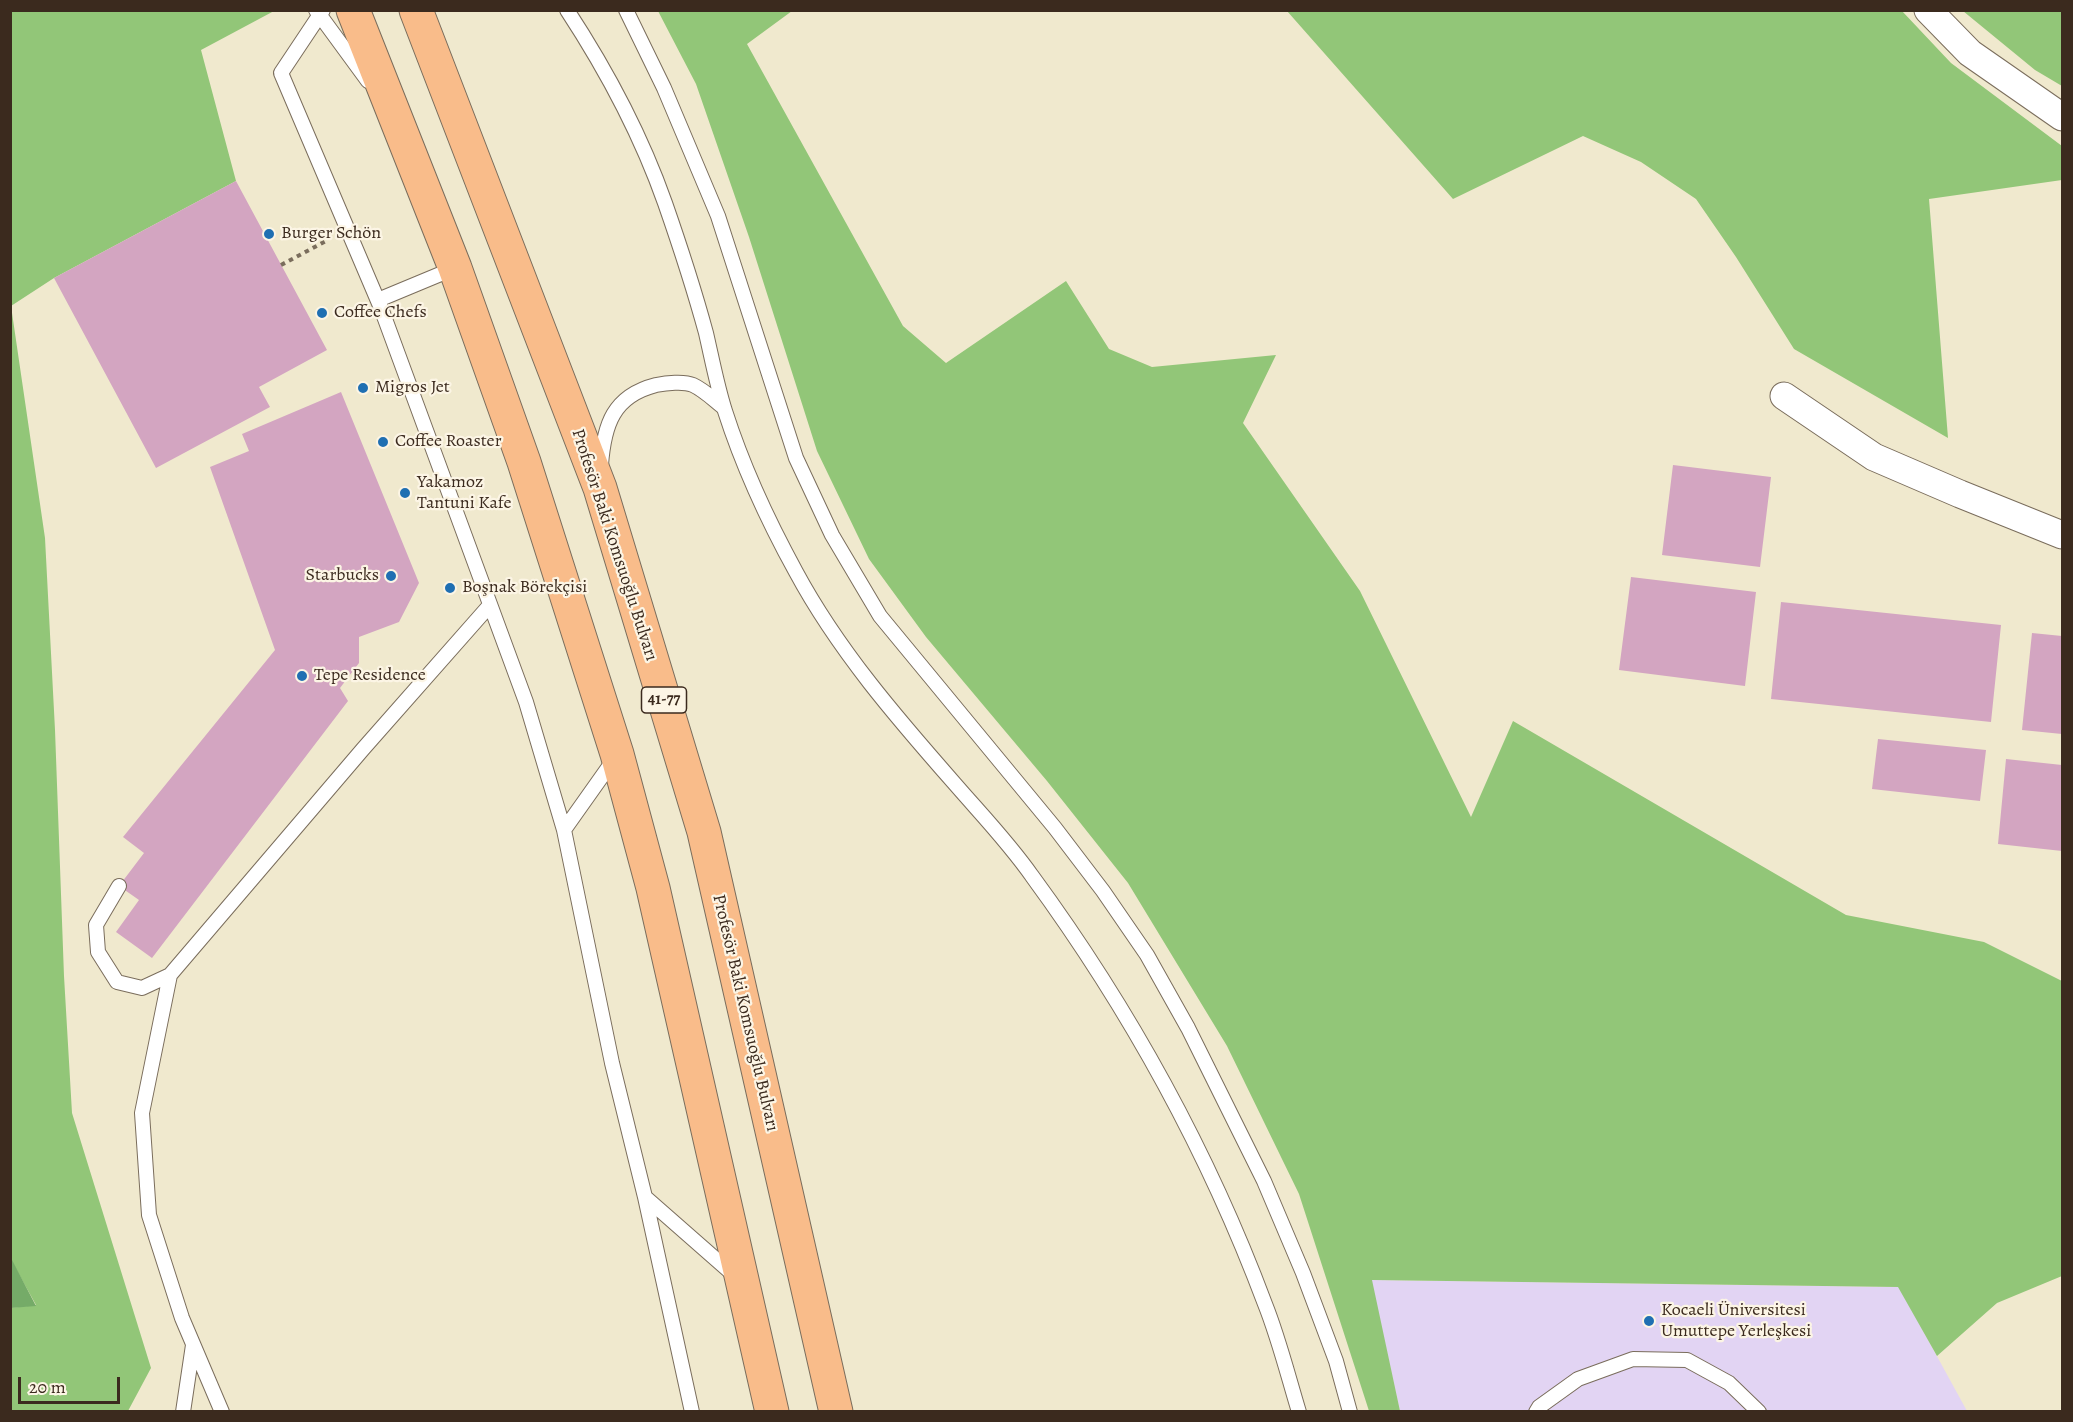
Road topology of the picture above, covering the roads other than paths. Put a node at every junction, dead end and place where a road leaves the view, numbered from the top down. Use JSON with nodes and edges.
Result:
{"nodes":[{"id":1,"x":353,"y":10,"type":"edge"},
{"id":2,"x":416,"y":10,"type":"edge"},
{"id":3,"x":567,"y":10,"type":"edge"},
{"id":4,"x":626,"y":10,"type":"edge"},
{"id":5,"x":1928,"y":10,"type":"edge"},
{"id":6,"x":320,"y":12,"type":"edge"},
{"id":7,"x":2062,"y":117,"type":"edge"},
{"id":8,"x":398,"y":122,"type":"junction"},
{"id":9,"x":455,"y":268,"type":"junction"},
{"id":10,"x":378,"y":300,"type":"junction"},
{"id":11,"x":1784,"y":396,"type":"dead end"},
{"id":12,"x":723,"y":406,"type":"junction"},
{"id":13,"x":600,"y":488,"type":"junction"},
{"id":14,"x":2062,"y":535,"type":"edge"},
{"id":15,"x":490,"y":605,"type":"junction"},
{"id":16,"x":618,"y":753,"type":"junction"},
{"id":17,"x":564,"y":830,"type":"junction"},
{"id":18,"x":119,"y":886,"type":"dead end"},
{"id":19,"x":170,"y":975,"type":"junction"},
{"id":20,"x":645,"y":1197,"type":"junction"},
{"id":21,"x":744,"y":1283,"type":"junction"},
{"id":22,"x":193,"y":1343,"type":"junction"},
{"id":23,"x":183,"y":1412,"type":"edge"},
{"id":24,"x":222,"y":1412,"type":"edge"},
{"id":25,"x":692,"y":1412,"type":"edge"},
{"id":26,"x":772,"y":1412,"type":"edge"},
{"id":27,"x":836,"y":1412,"type":"edge"},
{"id":28,"x":1299,"y":1412,"type":"edge"},
{"id":29,"x":1350,"y":1412,"type":"edge"},
{"id":30,"x":1536,"y":1412,"type":"edge"},
{"id":31,"x":1759,"y":1412,"type":"edge"}],
"edges":[{"from":1,"to":8,"type":"highway"},
{"from":2,"to":13,"type":"highway","name":"Profesör Baki Komsuoğlu Bulvarı","number":"41-77"},
{"from":3,"to":12,"type":"lane"},
{"from":4,"to":29,"type":"lane"},
{"from":5,"to":7,"type":"street"},
{"from":6,"to":8,"type":"lane"},
{"from":6,"to":10,"type":"lane"},
{"from":8,"to":9,"type":"highway"},
{"from":9,"to":10,"type":"lane"},
{"from":9,"to":16,"type":"highway"},
{"from":10,"to":15,"type":"lane"},
{"from":11,"to":14,"type":"street"},
{"from":12,"to":13,"type":"lane"},
{"from":12,"to":28,"type":"lane"},
{"from":13,"to":27,"type":"highway","name":"Profesör Baki Komsuoğlu Bulvarı","number":"41-77"},
{"from":15,"to":17,"type":"lane"},
{"from":15,"to":19,"type":"lane"},
{"from":16,"to":17,"type":"lane"},
{"from":16,"to":21,"type":"highway"},
{"from":17,"to":20,"type":"lane"},
{"from":18,"to":19,"type":"lane"},
{"from":19,"to":22,"type":"lane"},
{"from":20,"to":21,"type":"lane"},
{"from":20,"to":25,"type":"lane"},
{"from":21,"to":26,"type":"highway"},
{"from":22,"to":23,"type":"lane"},
{"from":22,"to":24,"type":"lane"},
{"from":30,"to":31,"type":"lane"}]}
